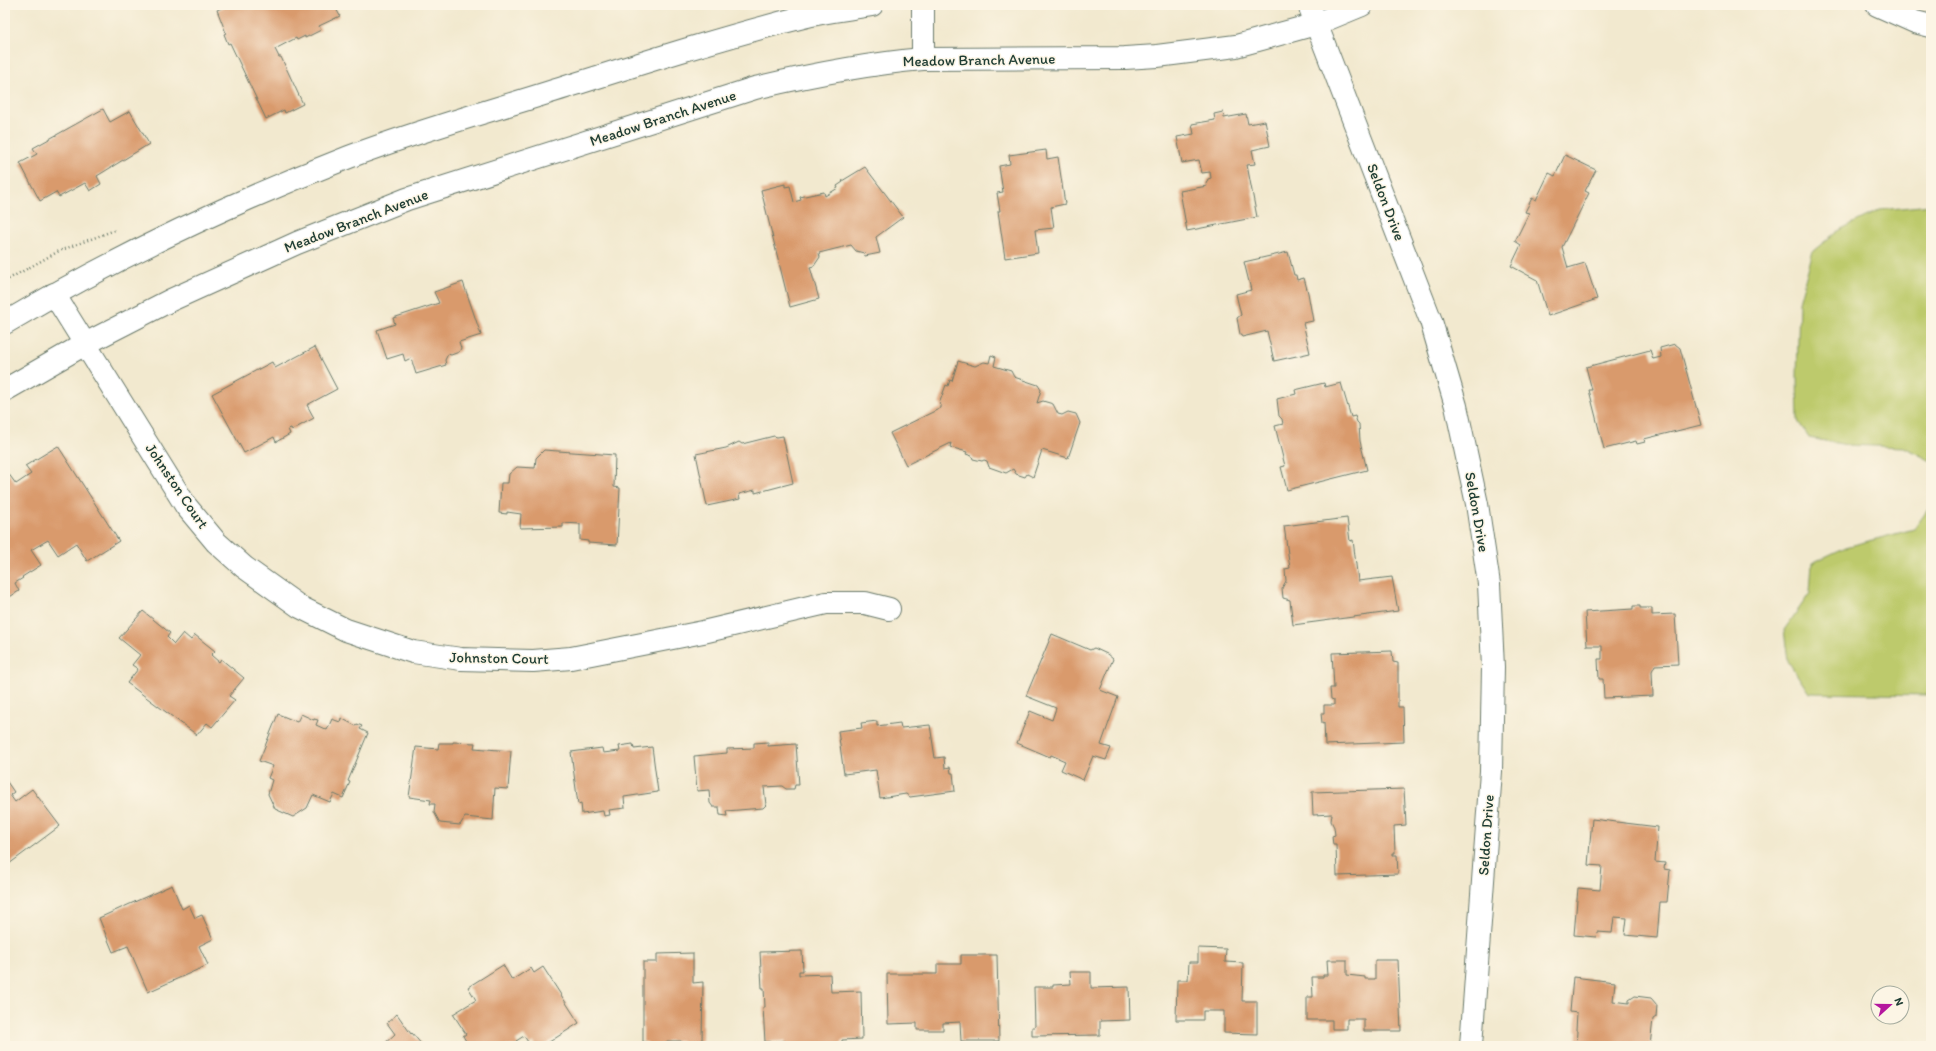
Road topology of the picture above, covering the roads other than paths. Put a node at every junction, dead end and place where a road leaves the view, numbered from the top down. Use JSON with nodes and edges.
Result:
{"nodes":[{"id":1,"x":872,"y":5,"type":"edge"},
{"id":2,"x":923,"y":5,"type":"edge"},
{"id":3,"x":1362,"y":5,"type":"edge"},
{"id":4,"x":1877,"y":5,"type":"edge"},
{"id":5,"x":1313,"y":14,"type":"edge"},
{"id":6,"x":1931,"y":26,"type":"edge"},
{"id":7,"x":922,"y":59,"type":"junction"},
{"id":8,"x":54,"y":294,"type":"junction"},
{"id":9,"x":5,"y":323,"type":"edge"},
{"id":10,"x":85,"y":344,"type":"junction"},
{"id":11,"x":5,"y":390,"type":"edge"},
{"id":12,"x":889,"y":609,"type":"dead end"},
{"id":13,"x":1471,"y":1046,"type":"edge"}],
"edges":[{"from":1,"to":8,"type":"main road"},
{"from":2,"to":7,"type":"main road"},
{"from":3,"to":5,"type":"main road","name":"Meadow Branch Avenue"},
{"from":4,"to":6,"type":"main road"},
{"from":5,"to":7,"type":"main road","name":"Meadow Branch Avenue"},
{"from":5,"to":13,"type":"main road","name":"Seldon Drive"},
{"from":7,"to":10,"type":"main road","name":"Meadow Branch Avenue"},
{"from":8,"to":9,"type":"main road"},
{"from":8,"to":10,"type":"main road","name":"Johnston Court"},
{"from":10,"to":11,"type":"main road","name":"Meadow Branch Avenue"},
{"from":10,"to":12,"type":"main road","name":"Johnston Court"}]}
